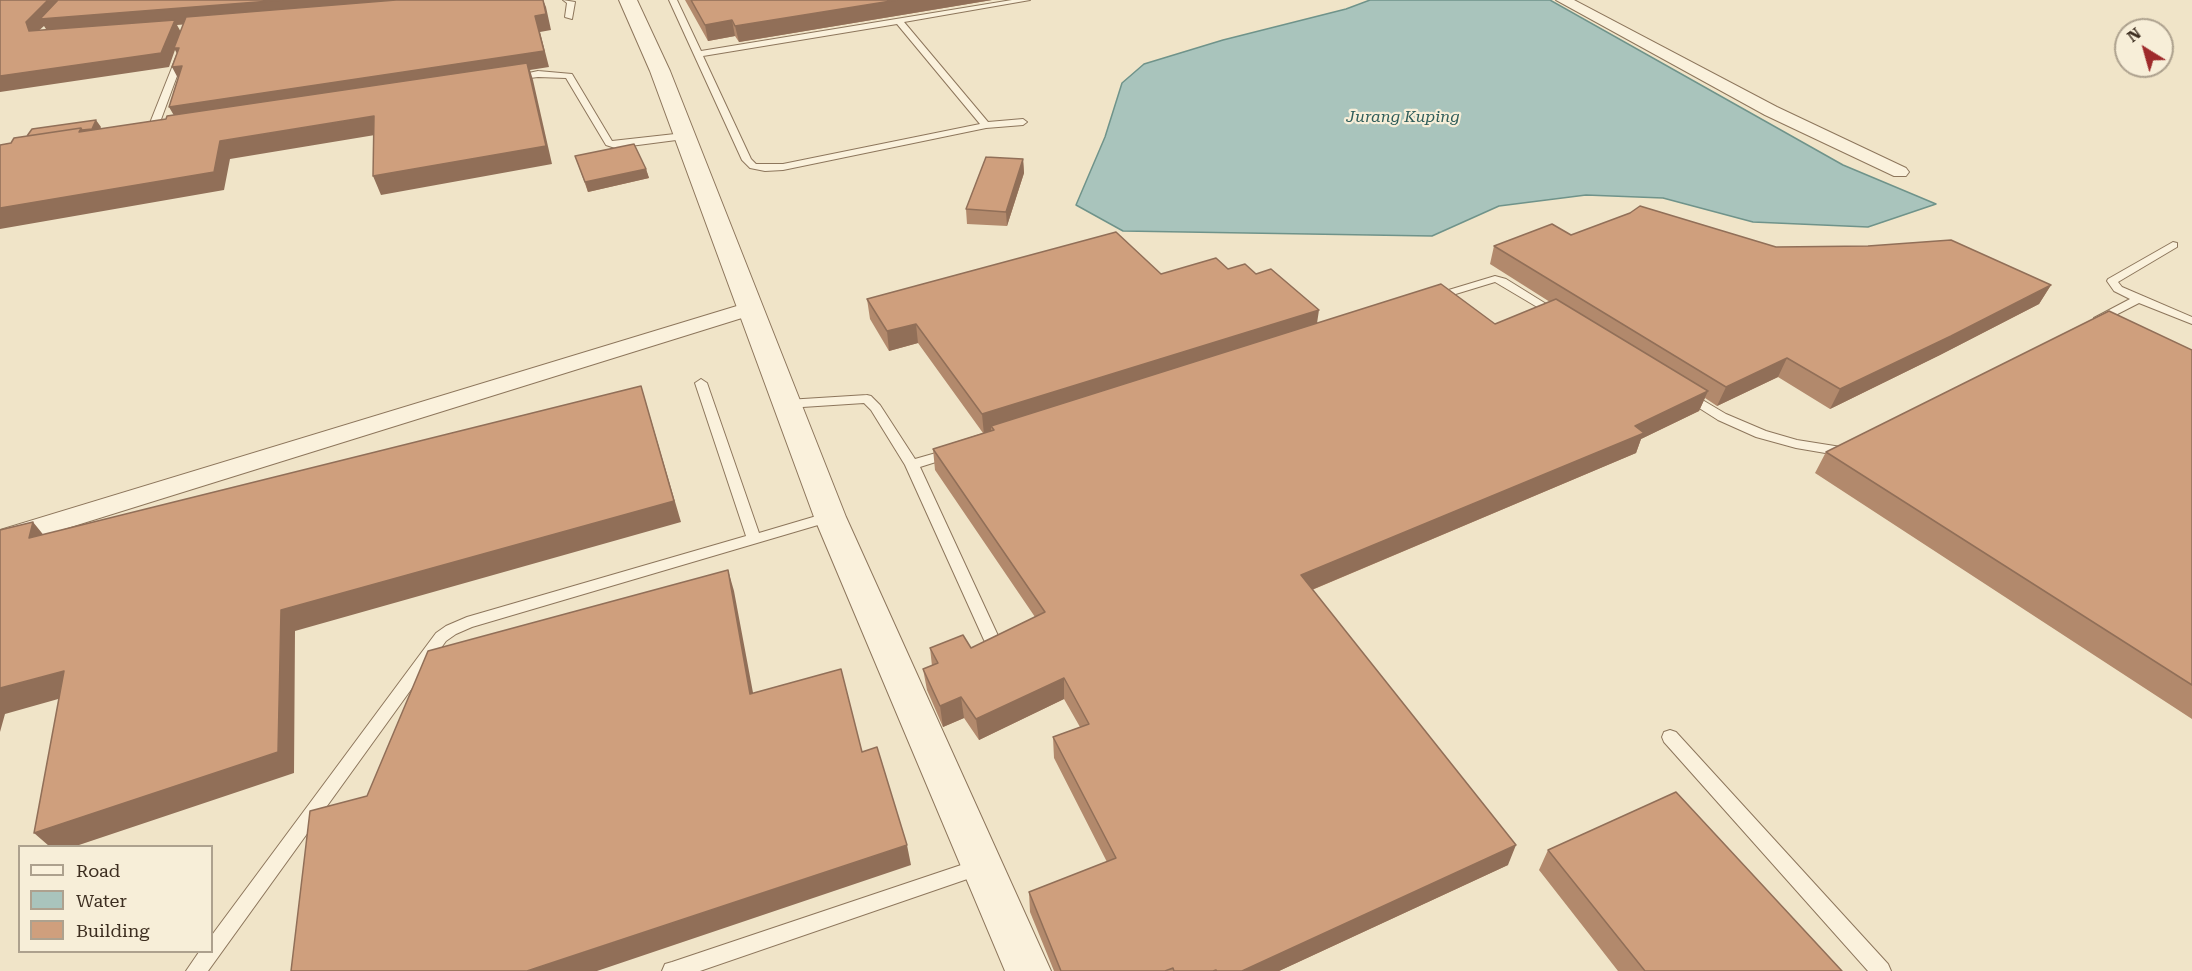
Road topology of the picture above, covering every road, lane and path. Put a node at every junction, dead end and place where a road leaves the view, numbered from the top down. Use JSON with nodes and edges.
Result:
{"nodes":[{"id":1,"x":567,"y":0,"type":"edge"},
{"id":2,"x":628,"y":0,"type":"edge"},
{"id":3,"x":673,"y":0,"type":"edge"},
{"id":4,"x":1026,"y":0,"type":"edge"},
{"id":5,"x":1563,"y":0,"type":"edge"},
{"id":6,"x":569,"y":17,"type":"dead end"},
{"id":7,"x":899,"y":21,"type":"junction"},
{"id":8,"x":182,"y":50,"type":"edge"},
{"id":9,"x":699,"y":54,"type":"junction"},
{"id":10,"x":502,"y":79,"type":"edge"},
{"id":11,"x":1023,"y":122,"type":"dead end"},
{"id":12,"x":986,"y":125,"type":"junction"},
{"id":13,"x":163,"y":132,"type":"edge"},
{"id":14,"x":151,"y":133,"type":"junction"},
{"id":15,"x":140,"y":135,"type":"edge"},
{"id":16,"x":684,"y":136,"type":"junction"},
{"id":17,"x":1900,"y":172,"type":"dead end"},
{"id":18,"x":2173,"y":245,"type":"dead end"},
{"id":19,"x":2139,"y":299,"type":"junction"},
{"id":20,"x":1421,"y":302,"type":"edge"},
{"id":21,"x":750,"y":308,"type":"junction"},
{"id":22,"x":2192,"y":321,"type":"edge"},
{"id":23,"x":1572,"y":324,"type":"edge"},
{"id":24,"x":2086,"y":327,"type":"edge"},
{"id":25,"x":701,"y":383,"type":"dead end"},
{"id":26,"x":1682,"y":392,"type":"edge"},
{"id":27,"x":787,"y":404,"type":"junction"},
{"id":28,"x":1853,"y":447,"type":"edge"},
{"id":29,"x":957,"y":451,"type":"edge"},
{"id":30,"x":912,"y":465,"type":"junction"},
{"id":31,"x":830,"y":517,"type":"junction"},
{"id":32,"x":754,"y":539,"type":"junction"},
{"id":33,"x":0,"y":540,"type":"edge"},
{"id":34,"x":992,"y":640,"type":"edge"},
{"id":35,"x":1670,"y":737,"type":"dead end"},
{"id":36,"x":981,"y":866,"type":"junction"},
{"id":37,"x":213,"y":947,"type":"edge"},
{"id":38,"x":209,"y":953,"type":"edge"},
{"id":39,"x":196,"y":971,"type":"edge"},
{"id":40,"x":672,"y":971,"type":"edge"},
{"id":41,"x":1028,"y":971,"type":"edge"},
{"id":42,"x":1881,"y":971,"type":"edge"}],
"edges":[{"from":1,"to":6,"type":"lane"},
{"from":2,"to":16,"type":"street"},
{"from":3,"to":9,"type":"lane"},
{"from":4,"to":7,"type":"lane"},
{"from":5,"to":17,"type":"street"},
{"from":7,"to":9,"type":"lane"},
{"from":7,"to":12,"type":"lane"},
{"from":8,"to":14,"type":"lane"},
{"from":9,"to":12,"type":"lane"},
{"from":10,"to":16,"type":"lane"},
{"from":11,"to":12,"type":"lane"},
{"from":13,"to":14,"type":"lane"},
{"from":14,"to":15,"type":"lane"},
{"from":16,"to":21,"type":"street"},
{"from":18,"to":19,"type":"lane"},
{"from":19,"to":22,"type":"lane"},
{"from":19,"to":24,"type":"lane"},
{"from":20,"to":23,"type":"lane"},
{"from":21,"to":27,"type":"street"},
{"from":21,"to":33,"type":"street"},
{"from":25,"to":32,"type":"lane"},
{"from":26,"to":28,"type":"lane"},
{"from":27,"to":30,"type":"lane"},
{"from":27,"to":31,"type":"street"},
{"from":29,"to":30,"type":"lane"},
{"from":30,"to":34,"type":"lane"},
{"from":31,"to":32,"type":"lane"},
{"from":31,"to":36,"type":"street"},
{"from":32,"to":37,"type":"lane"},
{"from":35,"to":42,"type":"lane"},
{"from":36,"to":40,"type":"lane"},
{"from":36,"to":41,"type":"street"},
{"from":38,"to":39,"type":"lane"}]}
